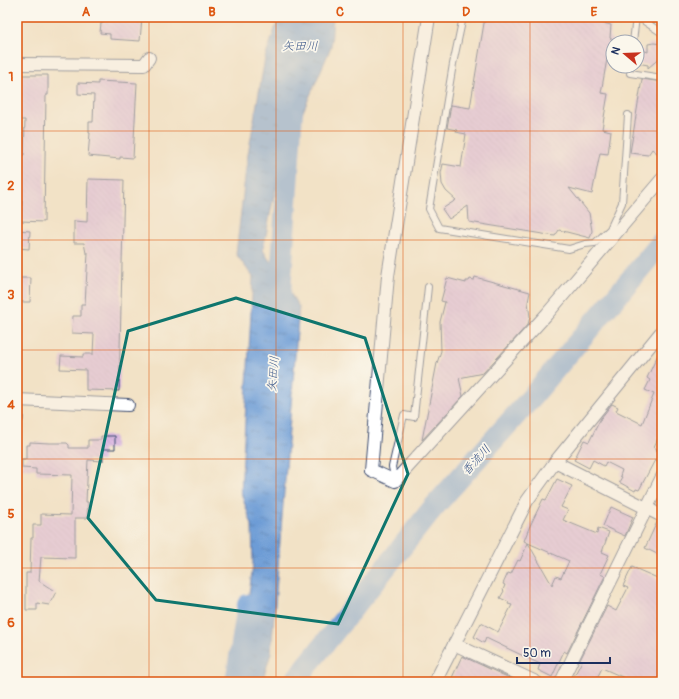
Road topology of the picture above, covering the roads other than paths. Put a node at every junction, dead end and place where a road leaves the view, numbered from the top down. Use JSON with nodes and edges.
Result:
{"nodes":[{"id":1,"x":429,"y":17,"type":"edge"},
{"id":2,"x":463,"y":17,"type":"edge"},
{"id":3,"x":637,"y":17,"type":"edge"},
{"id":4,"x":662,"y":33,"type":"edge"},
{"id":5,"x":634,"y":34,"type":"edge"},
{"id":6,"x":149,"y":58,"type":"dead end"},
{"id":7,"x":17,"y":64,"type":"edge"},
{"id":8,"x":636,"y":74,"type":"edge"},
{"id":9,"x":662,"y":78,"type":"edge"},
{"id":10,"x":628,"y":115,"type":"dead end"},
{"id":11,"x":662,"y":179,"type":"edge"},
{"id":12,"x":622,"y":202,"type":"junction"},
{"id":13,"x":636,"y":209,"type":"junction"},
{"id":14,"x":428,"y":287,"type":"dead end"},
{"id":15,"x":662,"y":331,"type":"edge"},
{"id":16,"x":17,"y":400,"type":"edge"},
{"id":17,"x":128,"y":405,"type":"dead end"},
{"id":18,"x":17,"y":418,"type":"edge"},
{"id":19,"x":555,"y":462,"type":"junction"},
{"id":20,"x":662,"y":477,"type":"edge"},
{"id":21,"x":395,"y":481,"type":"junction"},
{"id":22,"x":646,"y":508,"type":"junction"},
{"id":23,"x":662,"y":516,"type":"edge"},
{"id":24,"x":454,"y":644,"type":"junction"},
{"id":25,"x":435,"y":682,"type":"edge"},
{"id":26,"x":536,"y":682,"type":"edge"},
{"id":27,"x":561,"y":682,"type":"edge"}],
"edges":[{"from":1,"to":21,"type":"street"},
{"from":2,"to":12,"type":"lane"},
{"from":3,"to":4,"type":"lane"},
{"from":3,"to":5,"type":"lane"},
{"from":6,"to":7,"type":"street"},
{"from":8,"to":9,"type":"lane"},
{"from":10,"to":12,"type":"lane"},
{"from":11,"to":13,"type":"street"},
{"from":12,"to":13,"type":"lane"},
{"from":13,"to":21,"type":"street"},
{"from":14,"to":21,"type":"lane"},
{"from":15,"to":19,"type":"street"},
{"from":16,"to":17,"type":"street"},
{"from":16,"to":18,"type":"street"},
{"from":19,"to":22,"type":"street"},
{"from":19,"to":24,"type":"street"},
{"from":20,"to":22,"type":"street"},
{"from":22,"to":23,"type":"street"},
{"from":22,"to":27,"type":"street"},
{"from":24,"to":25,"type":"street"},
{"from":24,"to":26,"type":"street"}]}
